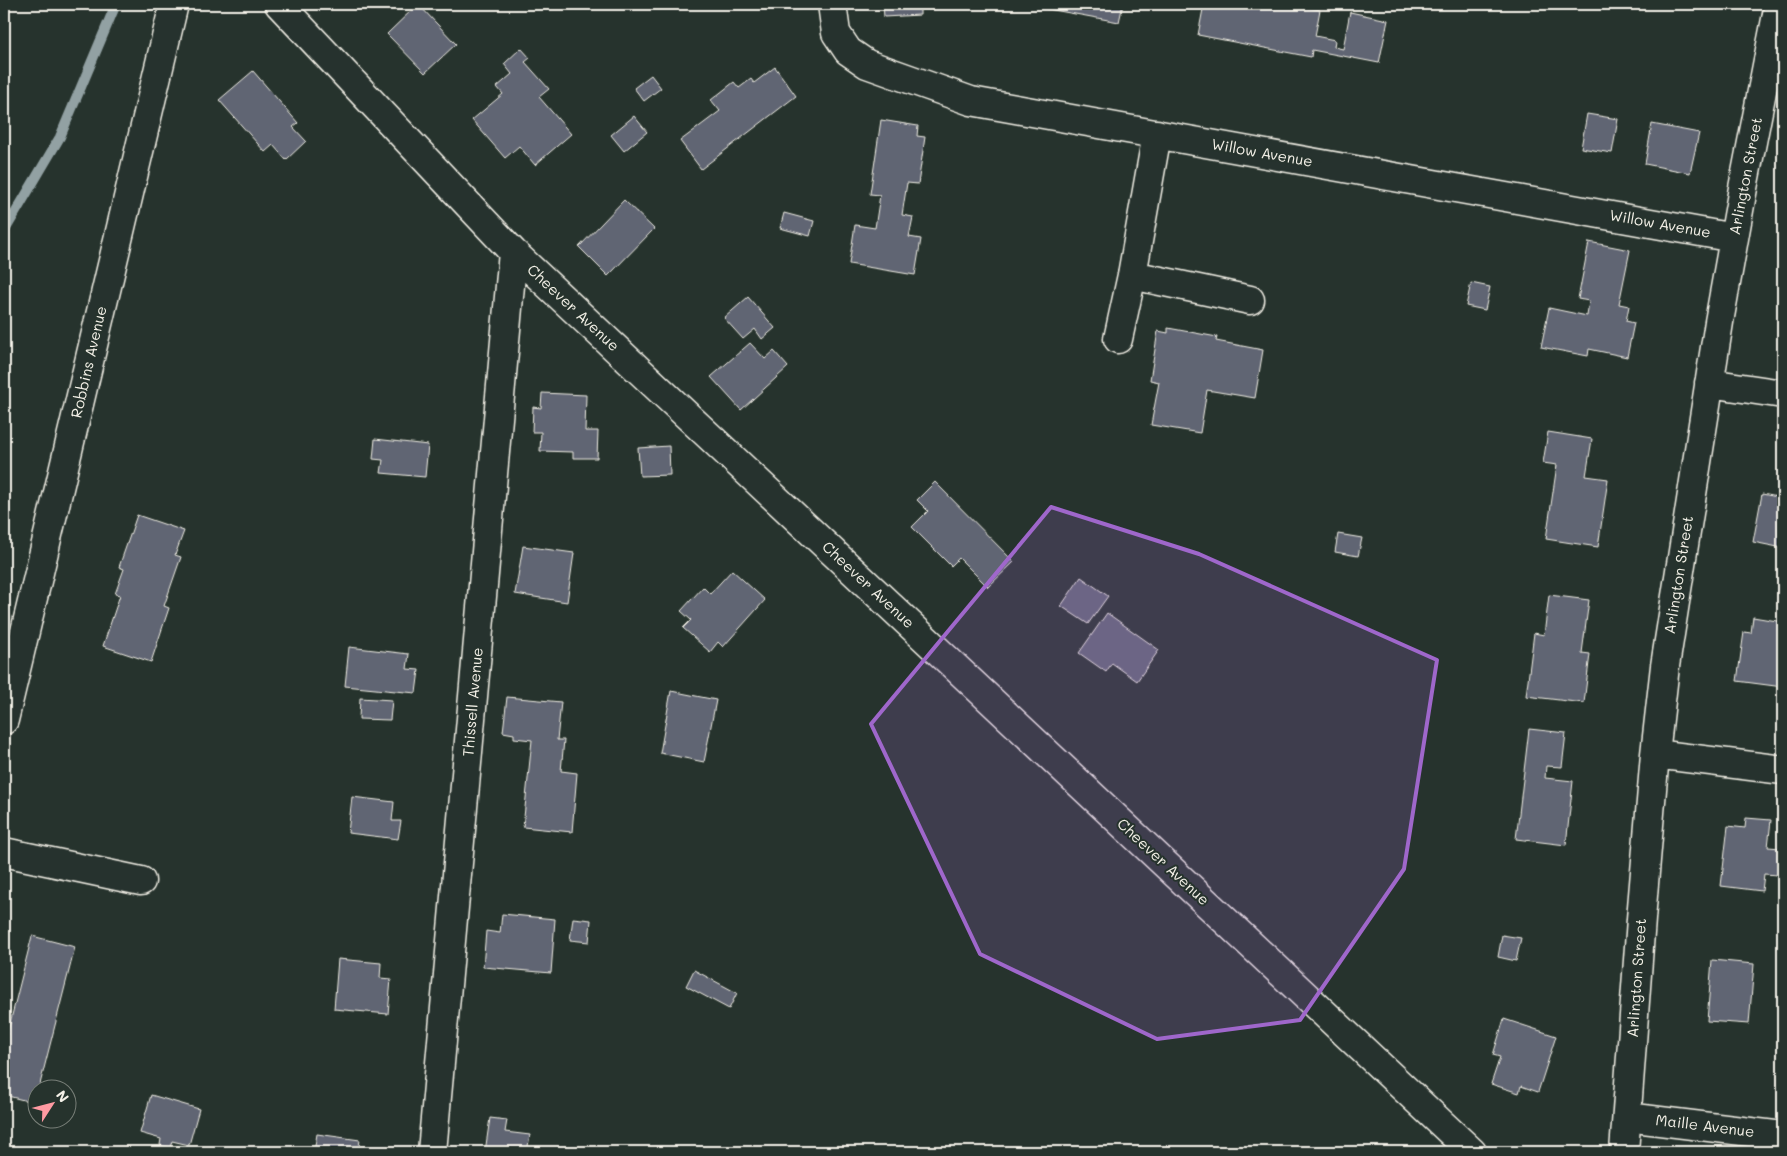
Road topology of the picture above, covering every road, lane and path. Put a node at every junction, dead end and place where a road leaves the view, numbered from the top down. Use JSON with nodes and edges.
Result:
{"nodes":[{"id":1,"x":174,"y":4,"type":"edge"},
{"id":2,"x":279,"y":4,"type":"edge"},
{"id":3,"x":832,"y":4,"type":"edge"},
{"id":4,"x":1779,"y":18,"type":"edge"},
{"id":5,"x":1156,"y":134,"type":"junction"},
{"id":6,"x":1734,"y":238,"type":"junction"},
{"id":7,"x":513,"y":252,"type":"junction"},
{"id":8,"x":1132,"y":275,"type":"junction"},
{"id":9,"x":1250,"y":300,"type":"dead end"},
{"id":10,"x":1118,"y":339,"type":"dead end"},
{"id":11,"x":1709,"y":383,"type":"junction"},
{"id":12,"x":1783,"y":394,"type":"edge"},
{"id":13,"x":4,"y":720,"type":"edge"},
{"id":14,"x":1655,"y":754,"type":"junction"},
{"id":15,"x":1783,"y":770,"type":"edge"},
{"id":16,"x":4,"y":852,"type":"edge"},
{"id":17,"x":141,"y":880,"type":"dead end"},
{"id":18,"x":1627,"y":1117,"type":"junction"},
{"id":19,"x":1783,"y":1136,"type":"edge"},
{"id":20,"x":432,"y":1152,"type":"edge"},
{"id":21,"x":1472,"y":1152,"type":"edge"},
{"id":22,"x":1624,"y":1152,"type":"edge"}],
"edges":[{"from":1,"to":13,"type":"street","name":"Robbins Avenue"},
{"from":2,"to":7,"type":"street","name":"Cheever Avenue"},
{"from":3,"to":5,"type":"street","name":"Willow Avenue"},
{"from":4,"to":6,"type":"street","name":"Arlington Street"},
{"from":5,"to":6,"type":"street","name":"Willow Avenue"},
{"from":5,"to":8,"type":"street"},
{"from":6,"to":11,"type":"street","name":"Arlington Street"},
{"from":7,"to":20,"type":"street","name":"Thissell Avenue"},
{"from":7,"to":21,"type":"street","name":"Cheever Avenue"},
{"from":8,"to":9,"type":"street"},
{"from":8,"to":10,"type":"street"},
{"from":11,"to":12,"type":"street"},
{"from":11,"to":14,"type":"street","name":"Arlington Street"},
{"from":14,"to":15,"type":"street"},
{"from":14,"to":18,"type":"street","name":"Arlington Street"},
{"from":16,"to":17,"type":"street"},
{"from":18,"to":19,"type":"street","name":"Maille Avenue"},
{"from":18,"to":22,"type":"street","name":"Arlington Street"}]}
